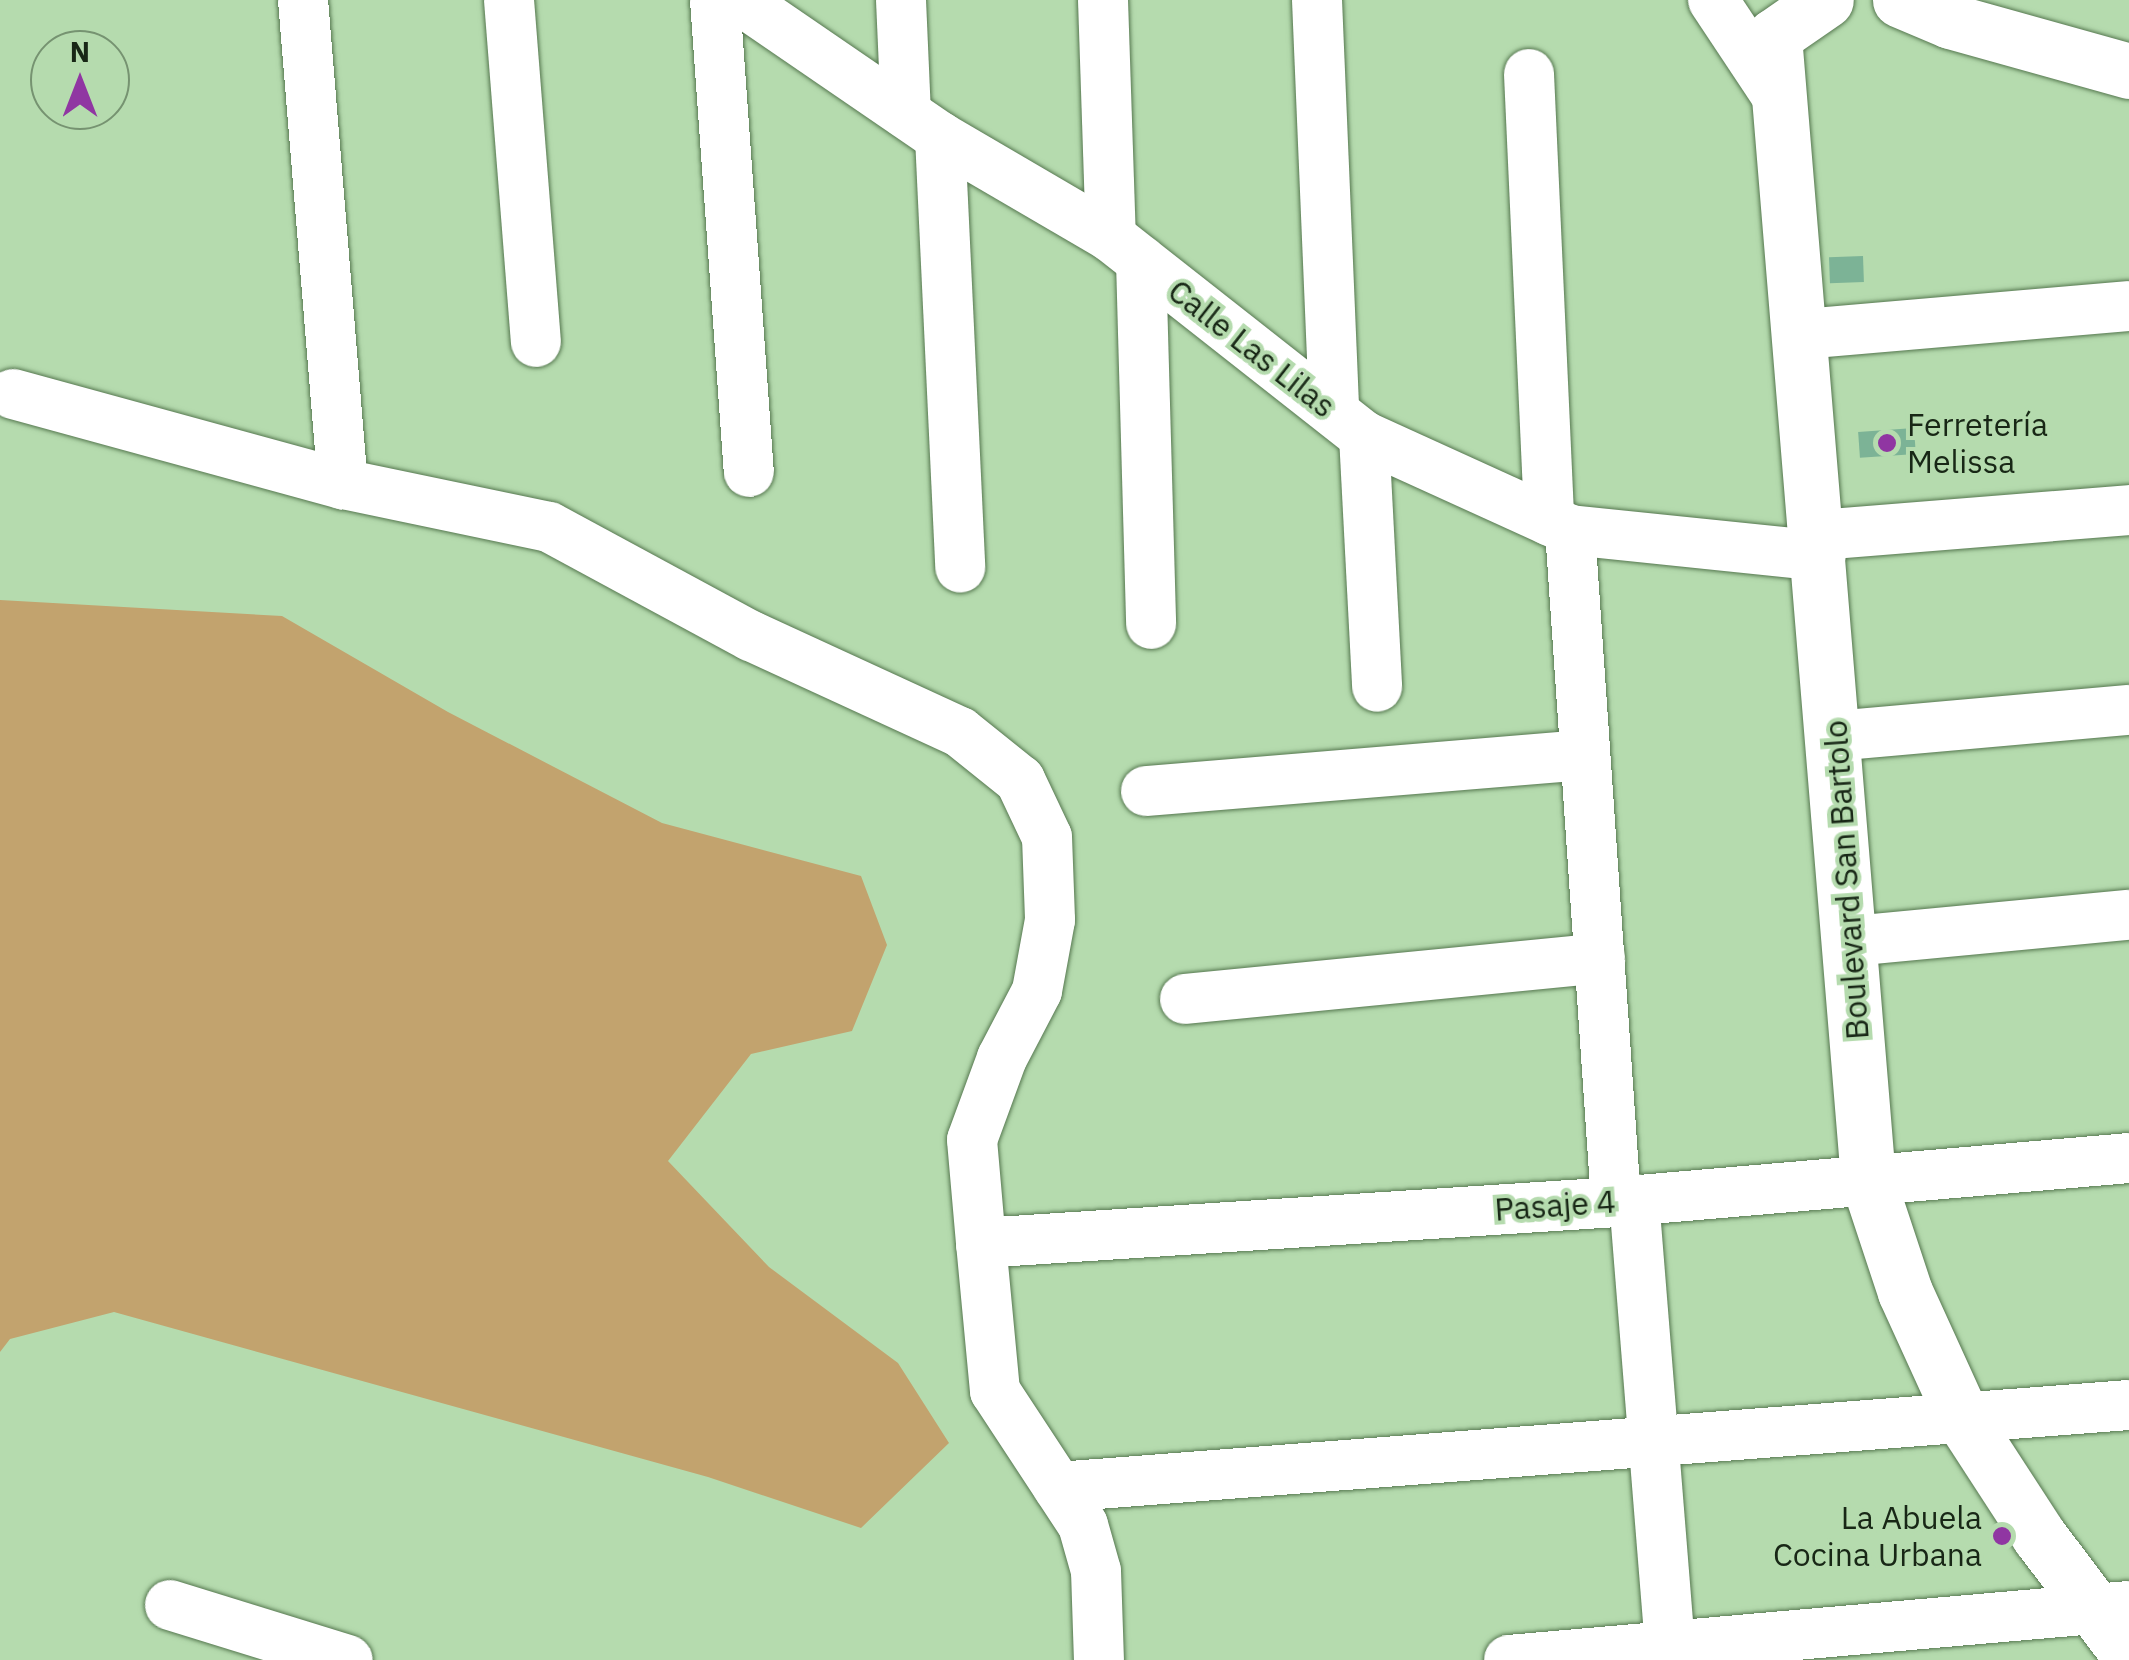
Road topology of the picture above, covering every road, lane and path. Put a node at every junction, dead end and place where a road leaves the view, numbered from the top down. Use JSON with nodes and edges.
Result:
{"nodes":[{"id":1,"x":303,"y":0,"type":"edge"},
{"id":2,"x":510,"y":0,"type":"edge"},
{"id":3,"x":716,"y":0,"type":"edge"},
{"id":4,"x":740,"y":0,"type":"edge"},
{"id":5,"x":901,"y":0,"type":"edge"},
{"id":6,"x":1103,"y":0,"type":"edge"},
{"id":7,"x":1317,"y":0,"type":"edge"},
{"id":8,"x":1712,"y":0,"type":"edge"},
{"id":9,"x":1826,"y":0,"type":"edge"},
{"id":10,"x":1900,"y":0,"type":"edge"},
{"id":11,"x":1778,"y":12,"type":"edge"},
{"id":12,"x":2129,"y":70,"type":"edge"},
{"id":13,"x":1529,"y":74,"type":"dead end"},
{"id":14,"x":1780,"y":101,"type":"junction"},
{"id":15,"x":923,"y":125,"type":"junction"},
{"id":16,"x":1126,"y":249,"type":"junction"},
{"id":17,"x":2129,"y":306,"type":"edge"},
{"id":18,"x":1802,"y":334,"type":"junction"},
{"id":19,"x":536,"y":342,"type":"dead end"},
{"id":20,"x":14,"y":394,"type":"dead end"},
{"id":21,"x":1349,"y":424,"type":"junction"},
{"id":22,"x":749,"y":472,"type":"dead end"},
{"id":23,"x":343,"y":484,"type":"junction"},
{"id":24,"x":2129,"y":510,"type":"edge"},
{"id":25,"x":1560,"y":525,"type":"junction"},
{"id":26,"x":1820,"y":546,"type":"junction"},
{"id":27,"x":960,"y":568,"type":"dead end"},
{"id":28,"x":1151,"y":624,"type":"dead end"},
{"id":29,"x":1377,"y":687,"type":"dead end"},
{"id":30,"x":2129,"y":710,"type":"edge"},
{"id":31,"x":1835,"y":736,"type":"junction"},
{"id":32,"x":1584,"y":755,"type":"junction"},
{"id":33,"x":1146,"y":791,"type":"dead end"},
{"id":34,"x":2129,"y":915,"type":"edge"},
{"id":35,"x":1852,"y":941,"type":"junction"},
{"id":36,"x":1600,"y":958,"type":"junction"},
{"id":37,"x":1185,"y":998,"type":"dead end"},
{"id":38,"x":2129,"y":1158,"type":"edge"},
{"id":39,"x":1868,"y":1180,"type":"junction"},
{"id":40,"x":1625,"y":1200,"type":"junction"},
{"id":41,"x":981,"y":1244,"type":"junction"},
{"id":42,"x":2129,"y":1405,"type":"edge"},
{"id":43,"x":1963,"y":1419,"type":"junction"},
{"id":44,"x":1654,"y":1442,"type":"junction"},
{"id":45,"x":1058,"y":1487,"type":"junction"},
{"id":46,"x":170,"y":1605,"type":"dead end"},
{"id":47,"x":2111,"y":1608,"type":"edge"},
{"id":48,"x":1670,"y":1653,"type":"edge"},
{"id":49,"x":2129,"y":1655,"type":"edge"},
{"id":50,"x":348,"y":1660,"type":"edge"},
{"id":51,"x":1100,"y":1660,"type":"edge"},
{"id":52,"x":1509,"y":1660,"type":"edge"}],
"edges":[{"from":1,"to":23,"type":"street"},
{"from":2,"to":19,"type":"street"},
{"from":3,"to":22,"type":"street"},
{"from":4,"to":15,"type":"street","name":"Calle Las Lilas"},
{"from":5,"to":15,"type":"street"},
{"from":6,"to":16,"type":"street"},
{"from":7,"to":21,"type":"street"},
{"from":8,"to":14,"type":"street"},
{"from":9,"to":11,"type":"main road"},
{"from":10,"to":12,"type":"main road"},
{"from":11,"to":14,"type":"main road","name":"Boulevard San Bartolo"},
{"from":13,"to":25,"type":"street"},
{"from":14,"to":18,"type":"main road","name":"Boulevard San Bartolo"},
{"from":15,"to":16,"type":"street","name":"Calle Las Lilas"},
{"from":15,"to":27,"type":"street"},
{"from":16,"to":21,"type":"street","name":"Calle Las Lilas"},
{"from":16,"to":28,"type":"street"},
{"from":17,"to":18,"type":"street"},
{"from":18,"to":26,"type":"main road","name":"Boulevard San Bartolo"},
{"from":20,"to":23,"type":"street"},
{"from":21,"to":25,"type":"street","name":"Calle Las Lilas"},
{"from":21,"to":29,"type":"street"},
{"from":23,"to":41,"type":"street"},
{"from":24,"to":26,"type":"street","name":"Calle Las Lilas"},
{"from":25,"to":26,"type":"street","name":"Calle Las Lilas"},
{"from":25,"to":32,"type":"street"},
{"from":26,"to":31,"type":"main road","name":"Boulevard San Bartolo"},
{"from":30,"to":31,"type":"street"},
{"from":31,"to":35,"type":"main road","name":"Boulevard San Bartolo"},
{"from":32,"to":33,"type":"street"},
{"from":32,"to":36,"type":"street"},
{"from":34,"to":35,"type":"street"},
{"from":35,"to":39,"type":"main road","name":"Boulevard San Bartolo"},
{"from":36,"to":37,"type":"street"},
{"from":36,"to":40,"type":"street"},
{"from":38,"to":39,"type":"street","name":"Pasaje 4"},
{"from":39,"to":40,"type":"street","name":"Pasaje 4"},
{"from":39,"to":43,"type":"main road","name":"Boulevard San Bartolo"},
{"from":40,"to":41,"type":"street","name":"Pasaje 4"},
{"from":40,"to":44,"type":"street"},
{"from":41,"to":45,"type":"street"},
{"from":42,"to":43,"type":"street"},
{"from":43,"to":44,"type":"street"},
{"from":43,"to":47,"type":"main road","name":"Boulevard San Bartolo"},
{"from":44,"to":45,"type":"street"},
{"from":44,"to":48,"type":"street"},
{"from":45,"to":51,"type":"street"},
{"from":46,"to":50,"type":"street"},
{"from":47,"to":48,"type":"street"},
{"from":47,"to":49,"type":"main road","name":"Boulevard San Bartolo"},
{"from":48,"to":52,"type":"street"}]}
